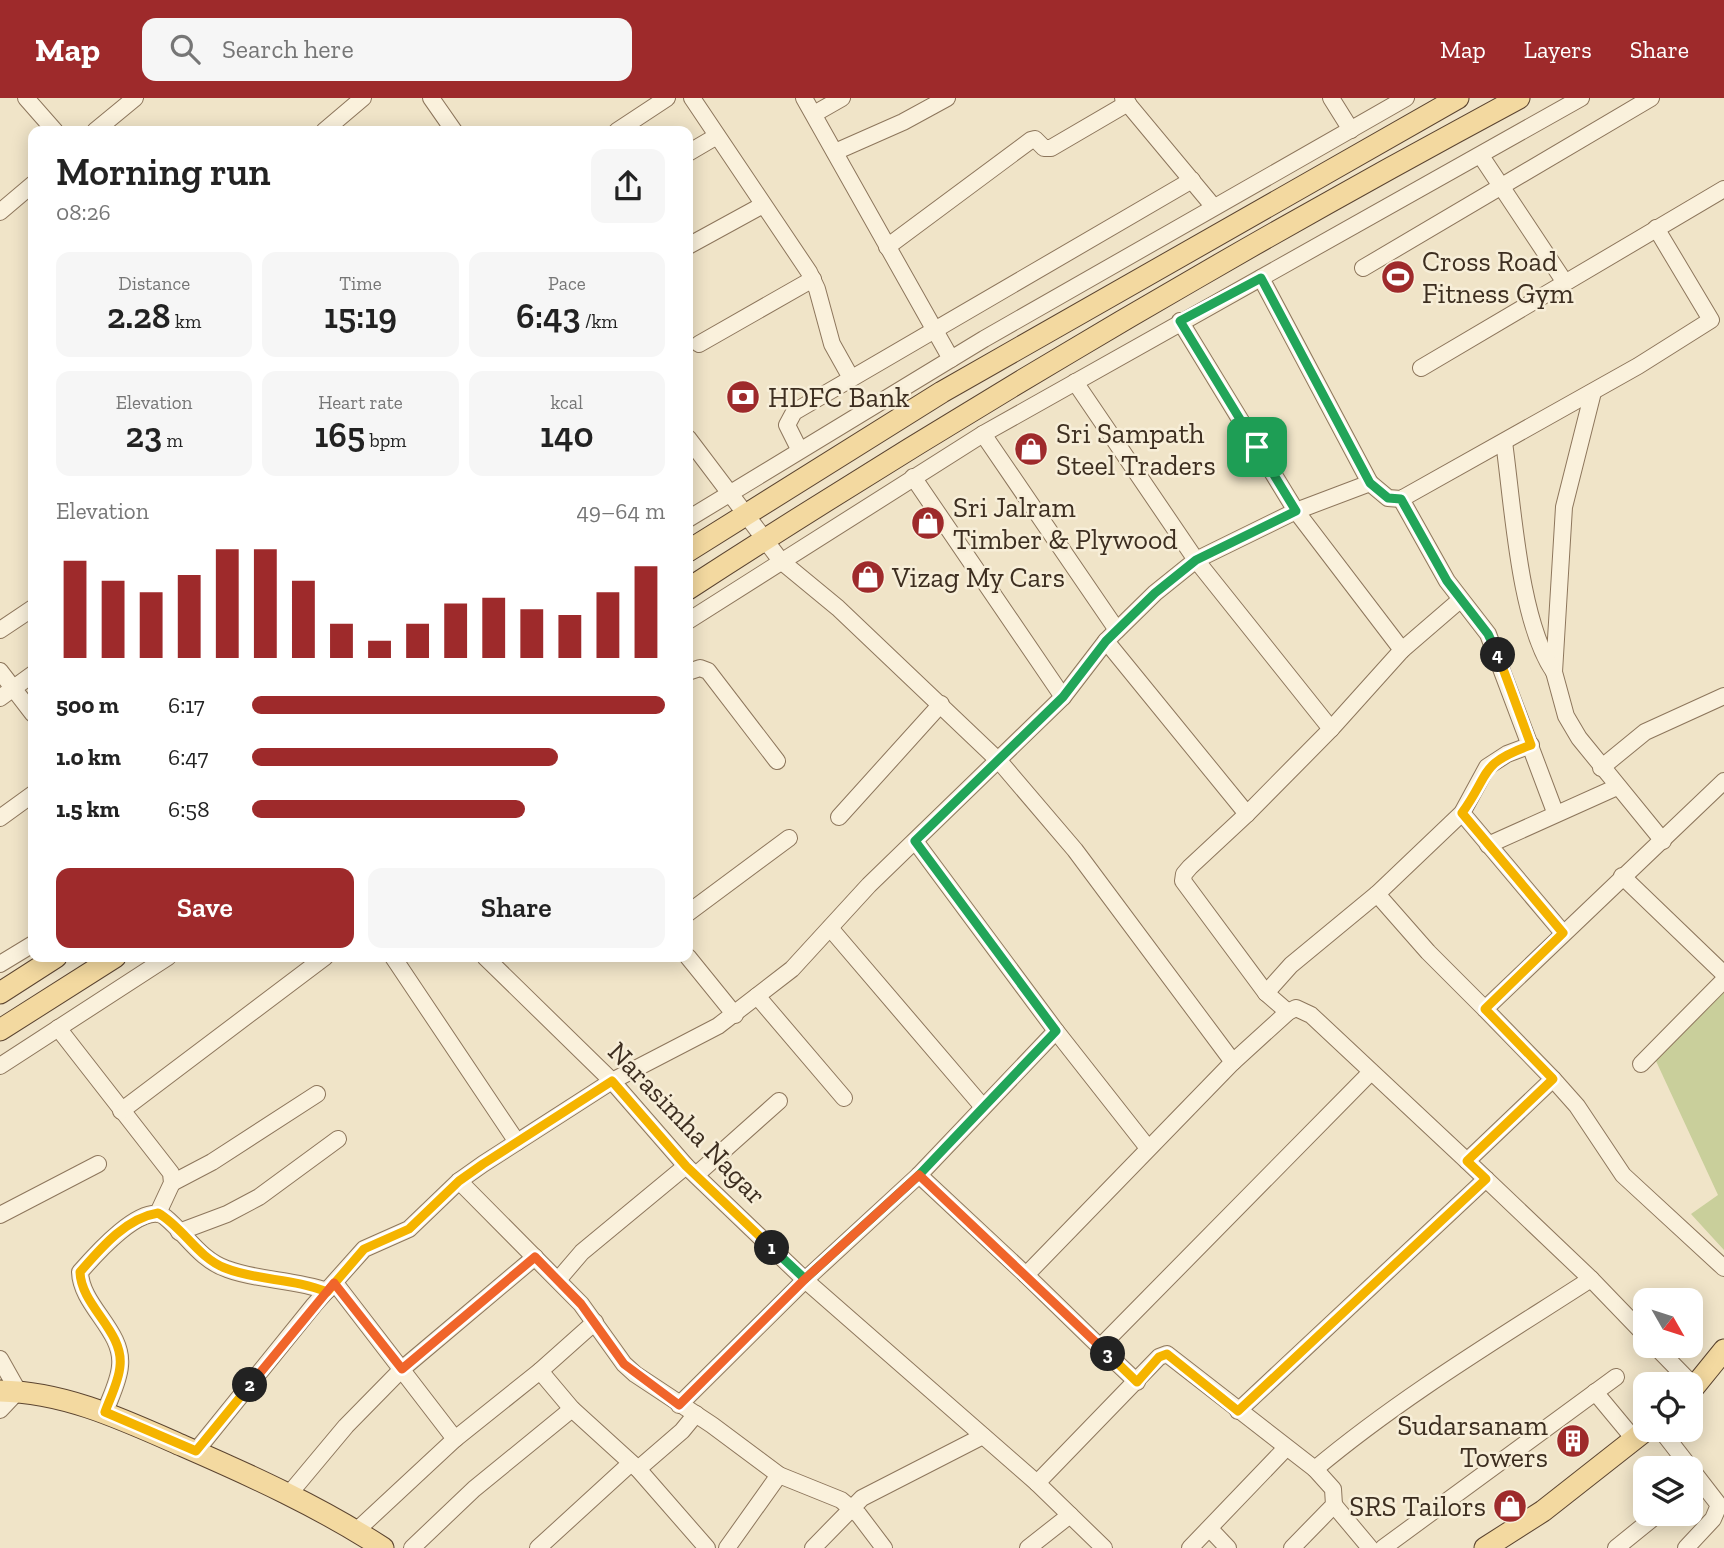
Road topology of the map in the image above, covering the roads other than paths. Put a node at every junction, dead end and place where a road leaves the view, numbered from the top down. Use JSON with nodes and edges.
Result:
{"nodes":[{"id":1,"x":26,"y":98,"type":"edge"},
{"id":2,"x":135,"y":98,"type":"edge"},
{"id":3,"x":363,"y":98,"type":"edge"},
{"id":4,"x":431,"y":98,"type":"edge"},
{"id":5,"x":667,"y":98,"type":"edge"},
{"id":6,"x":691,"y":98,"type":"edge"},
{"id":7,"x":804,"y":98,"type":"edge"},
{"id":8,"x":842,"y":98,"type":"edge"},
{"id":9,"x":947,"y":98,"type":"edge"},
{"id":10,"x":1331,"y":98,"type":"edge"},
{"id":11,"x":1406,"y":98,"type":"edge"},
{"id":12,"x":1458,"y":98,"type":"edge"},
{"id":13,"x":1520,"y":98,"type":"edge"},
{"id":14,"x":1581,"y":98,"type":"edge"},
{"id":15,"x":1650,"y":98,"type":"edge"},
{"id":16,"x":1125,"y":101,"type":"edge"},
{"id":17,"x":814,"y":114,"type":"junction"},
{"id":18,"x":51,"y":126,"type":"edge"},
{"id":19,"x":101,"y":126,"type":"edge"},
{"id":20,"x":330,"y":126,"type":"edge"},
{"id":21,"x":451,"y":126,"type":"edge"},
{"id":22,"x":625,"y":126,"type":"edge"},
{"id":23,"x":1351,"y":130,"type":"junction"},
{"id":24,"x":717,"y":136,"type":"junction"},
{"id":25,"x":693,"y":150,"type":"edge"},
{"id":26,"x":835,"y":152,"type":"junction"},
{"id":27,"x":1481,"y":156,"type":"junction"},
{"id":28,"x":1192,"y":180,"type":"junction"},
{"id":29,"x":1502,"y":187,"type":"junction"},
{"id":30,"x":28,"y":188,"type":"edge"},
{"id":31,"x":1724,"y":190,"type":"edge"},
{"id":32,"x":763,"y":205,"type":"junction"},
{"id":33,"x":1213,"y":206,"type":"junction"},
{"id":34,"x":0,"y":212,"type":"edge"},
{"id":35,"x":1656,"y":228,"type":"junction"},
{"id":36,"x":693,"y":243,"type":"edge"},
{"id":37,"x":887,"y":247,"type":"junction"},
{"id":38,"x":1363,"y":268,"type":"dead end"},
{"id":39,"x":1261,"y":278,"type":"junction"},
{"id":40,"x":813,"y":279,"type":"junction"},
{"id":41,"x":1564,"y":281,"type":"junction"},
{"id":42,"x":1718,"y":317,"type":"edge"},
{"id":43,"x":1180,"y":321,"type":"junction"},
{"id":44,"x":934,"y":330,"type":"junction"},
{"id":45,"x":699,"y":344,"type":"dead end"},
{"id":46,"x":951,"y":359,"type":"junction"},
{"id":47,"x":1421,"y":368,"type":"dead end"},
{"id":48,"x":851,"y":378,"type":"junction"},
{"id":49,"x":1075,"y":382,"type":"junction"},
{"id":50,"x":1593,"y":392,"type":"junction"},
{"id":51,"x":983,"y":433,"type":"junction"},
{"id":52,"x":1504,"y":442,"type":"junction"},
{"id":53,"x":693,"y":445,"type":"edge"},
{"id":54,"x":799,"y":449,"type":"junction"},
{"id":55,"x":913,"y":477,"type":"junction"},
{"id":56,"x":1370,"y":483,"type":"junction"},
{"id":57,"x":730,"y":493,"type":"junction"},
{"id":58,"x":1401,"y":499,"type":"junction"},
{"id":59,"x":1296,"y":511,"type":"junction"},
{"id":60,"x":746,"y":514,"type":"junction"},
{"id":61,"x":693,"y":516,"type":"edge"},
{"id":62,"x":764,"y":540,"type":"junction"},
{"id":63,"x":693,"y":548,"type":"edge"},
{"id":64,"x":1196,"y":560,"type":"junction"},
{"id":65,"x":781,"y":561,"type":"junction"},
{"id":66,"x":693,"y":586,"type":"edge"},
{"id":67,"x":1460,"y":600,"type":"junction"},
{"id":68,"x":28,"y":611,"type":"edge"},
{"id":69,"x":693,"y":618,"type":"edge"},
{"id":70,"x":0,"y":630,"type":"edge"},
{"id":71,"x":1112,"y":636,"type":"junction"},
{"id":72,"x":1402,"y":650,"type":"junction"},
{"id":73,"x":693,"y":670,"type":"edge"},
{"id":74,"x":0,"y":671,"type":"edge"},
{"id":75,"x":1554,"y":672,"type":"junction"},
{"id":76,"x":28,"y":678,"type":"edge"},
{"id":77,"x":7,"y":694,"type":"edge"},
{"id":78,"x":1724,"y":696,"type":"edge"},
{"id":79,"x":1063,"y":697,"type":"junction"},
{"id":80,"x":941,"y":704,"type":"junction"},
{"id":81,"x":28,"y":710,"type":"edge"},
{"id":82,"x":1331,"y":729,"type":"junction"},
{"id":83,"x":1531,"y":745,"type":"junction"},
{"id":84,"x":777,"y":761,"type":"dead end"},
{"id":85,"x":1000,"y":762,"type":"junction"},
{"id":86,"x":1601,"y":768,"type":"junction"},
{"id":87,"x":1724,"y":781,"type":"edge"},
{"id":88,"x":1617,"y":787,"type":"junction"},
{"id":89,"x":28,"y":798,"type":"edge"},
{"id":90,"x":1555,"y":812,"type":"junction"},
{"id":91,"x":1462,"y":813,"type":"junction"},
{"id":92,"x":1247,"y":814,"type":"junction"},
{"id":93,"x":839,"y":817,"type":"dead end"},
{"id":94,"x":0,"y":818,"type":"edge"},
{"id":95,"x":789,"y":838,"type":"dead end"},
{"id":96,"x":915,"y":841,"type":"junction"},
{"id":97,"x":1663,"y":841,"type":"junction"},
{"id":98,"x":1488,"y":845,"type":"junction"},
{"id":99,"x":1622,"y":876,"type":"junction"},
{"id":100,"x":1377,"y":894,"type":"junction"},
{"id":101,"x":693,"y":909,"type":"edge"},
{"id":102,"x":830,"y":928,"type":"junction"},
{"id":103,"x":1563,"y":933,"type":"junction"},
{"id":104,"x":28,"y":947,"type":"edge"},
{"id":105,"x":48,"y":962,"type":"edge"},
{"id":106,"x":107,"y":962,"type":"edge"},
{"id":107,"x":160,"y":962,"type":"edge"},
{"id":108,"x":318,"y":962,"type":"edge"},
{"id":109,"x":396,"y":962,"type":"edge"},
{"id":110,"x":490,"y":962,"type":"edge"},
{"id":111,"x":692,"y":962,"type":"edge"},
{"id":112,"x":0,"y":964,"type":"edge"},
{"id":113,"x":1724,"y":974,"type":"edge"},
{"id":114,"x":1724,"y":980,"type":"edge"},
{"id":115,"x":0,"y":993,"type":"edge"},
{"id":116,"x":1266,"y":993,"type":"junction"},
{"id":117,"x":757,"y":996,"type":"junction"},
{"id":118,"x":1485,"y":1009,"type":"junction"},
{"id":119,"x":1288,"y":1012,"type":"junction"},
{"id":120,"x":735,"y":1015,"type":"junction"},
{"id":121,"x":58,"y":1028,"type":"junction"},
{"id":122,"x":0,"y":1030,"type":"edge"},
{"id":123,"x":1056,"y":1031,"type":"junction"},
{"id":124,"x":1233,"y":1062,"type":"junction"},
{"id":125,"x":1641,"y":1064,"type":"dead end"},
{"id":126,"x":0,"y":1066,"type":"edge"},
{"id":127,"x":1371,"y":1072,"type":"junction"},
{"id":128,"x":1553,"y":1079,"type":"junction"},
{"id":129,"x":612,"y":1081,"type":"junction"},
{"id":130,"x":317,"y":1094,"type":"dead end"},
{"id":131,"x":844,"y":1098,"type":"dead end"},
{"id":132,"x":779,"y":1101,"type":"dead end"},
{"id":133,"x":983,"y":1107,"type":"junction"},
{"id":134,"x":121,"y":1111,"type":"junction"},
{"id":135,"x":338,"y":1139,"type":"dead end"},
{"id":136,"x":517,"y":1142,"type":"junction"},
{"id":137,"x":1148,"y":1148,"type":"junction"},
{"id":138,"x":1467,"y":1161,"type":"junction"},
{"id":139,"x":98,"y":1164,"type":"dead end"},
{"id":140,"x":691,"y":1170,"type":"junction"},
{"id":141,"x":919,"y":1175,"type":"junction"},
{"id":142,"x":1486,"y":1179,"type":"junction"},
{"id":143,"x":459,"y":1181,"type":"junction"},
{"id":144,"x":172,"y":1183,"type":"junction"},
{"id":145,"x":158,"y":1213,"type":"junction"},
{"id":146,"x":0,"y":1215,"type":"edge"},
{"id":147,"x":179,"y":1232,"type":"junction"},
{"id":148,"x":535,"y":1257,"type":"junction"},
{"id":149,"x":1724,"y":1268,"type":"edge"},
{"id":150,"x":1026,"y":1275,"type":"junction"},
{"id":151,"x":805,"y":1279,"type":"junction"},
{"id":152,"x":1591,"y":1279,"type":"junction"},
{"id":153,"x":558,"y":1280,"type":"junction"},
{"id":154,"x":330,"y":1287,"type":"junction"},
{"id":155,"x":595,"y":1322,"type":"junction"},
{"id":156,"x":1633,"y":1323,"type":"edge"},
{"id":157,"x":1100,"y":1347,"type":"junction"},
{"id":158,"x":1724,"y":1350,"type":"edge"},
{"id":159,"x":1665,"y":1358,"type":"edge"},
{"id":160,"x":0,"y":1359,"type":"edge"},
{"id":161,"x":402,"y":1369,"type":"junction"},
{"id":162,"x":540,"y":1371,"type":"junction"},
{"id":163,"x":1677,"y":1372,"type":"edge"},
{"id":164,"x":1616,"y":1377,"type":"dead end"},
{"id":165,"x":1703,"y":1377,"type":"edge"},
{"id":166,"x":1137,"y":1382,"type":"junction"},
{"id":167,"x":9,"y":1391,"type":"edge"},
{"id":168,"x":1595,"y":1392,"type":"junction"},
{"id":169,"x":679,"y":1405,"type":"junction"},
{"id":170,"x":572,"y":1409,"type":"junction"},
{"id":171,"x":0,"y":1410,"type":"edge"},
{"id":172,"x":1238,"y":1411,"type":"junction"},
{"id":173,"x":105,"y":1412,"type":"junction"},
{"id":174,"x":696,"y":1414,"type":"junction"},
{"id":175,"x":1633,"y":1427,"type":"edge"},
{"id":176,"x":983,"y":1436,"type":"junction"},
{"id":177,"x":455,"y":1439,"type":"junction"},
{"id":178,"x":1633,"y":1440,"type":"edge"},
{"id":179,"x":1286,"y":1448,"type":"junction"},
{"id":180,"x":196,"y":1451,"type":"junction"},
{"id":181,"x":635,"y":1466,"type":"junction"},
{"id":182,"x":1315,"y":1469,"type":"junction"},
{"id":183,"x":779,"y":1475,"type":"junction"},
{"id":184,"x":1037,"y":1483,"type":"junction"},
{"id":185,"x":290,"y":1493,"type":"junction"},
{"id":186,"x":1719,"y":1493,"type":"edge"},
{"id":187,"x":1334,"y":1505,"type":"junction"},
{"id":188,"x":850,"y":1508,"type":"junction"},
{"id":189,"x":1070,"y":1515,"type":"junction"},
{"id":190,"x":1643,"y":1526,"type":"edge"},
{"id":191,"x":1210,"y":1529,"type":"junction"},
{"id":192,"x":356,"y":1531,"type":"junction"},
{"id":193,"x":383,"y":1548,"type":"edge"},
{"id":194,"x":412,"y":1548,"type":"edge"},
{"id":195,"x":537,"y":1548,"type":"edge"},
{"id":196,"x":708,"y":1548,"type":"edge"},
{"id":197,"x":727,"y":1548,"type":"edge"},
{"id":198,"x":813,"y":1548,"type":"edge"},
{"id":199,"x":884,"y":1548,"type":"edge"},
{"id":200,"x":1028,"y":1548,"type":"edge"},
{"id":201,"x":1104,"y":1548,"type":"edge"},
{"id":202,"x":1190,"y":1548,"type":"edge"},
{"id":203,"x":1228,"y":1548,"type":"edge"},
{"id":204,"x":1292,"y":1548,"type":"edge"},
{"id":205,"x":1370,"y":1548,"type":"edge"},
{"id":206,"x":1384,"y":1548,"type":"edge"},
{"id":207,"x":1485,"y":1548,"type":"edge"},
{"id":208,"x":1616,"y":1548,"type":"edge"},
{"id":209,"x":1686,"y":1548,"type":"edge"}],
"edges":[{"from":1,"to":18,"type":"street"},
{"from":2,"to":19,"type":"street"},
{"from":3,"to":20,"type":"street"},
{"from":4,"to":21,"type":"street"},
{"from":5,"to":22,"type":"street"},
{"from":6,"to":24,"type":"street"},
{"from":7,"to":17,"type":"street"},
{"from":8,"to":17,"type":"street"},
{"from":9,"to":26,"type":"street"},
{"from":10,"to":23,"type":"street"},
{"from":11,"to":23,"type":"street"},
{"from":12,"to":60,"type":"main road"},
{"from":13,"to":62,"type":"main road"},
{"from":14,"to":27,"type":"street"},
{"from":15,"to":29,"type":"street"},
{"from":16,"to":28,"type":"street"},
{"from":16,"to":37,"type":"street"},
{"from":17,"to":26,"type":"street"},
{"from":23,"to":33,"type":"street"},
{"from":24,"to":25,"type":"street"},
{"from":24,"to":32,"type":"street"},
{"from":26,"to":37,"type":"street"},
{"from":27,"to":29,"type":"street"},
{"from":27,"to":39,"type":"street"},
{"from":28,"to":33,"type":"street"},
{"from":28,"to":44,"type":"street"},
{"from":29,"to":38,"type":"street"},
{"from":29,"to":41,"type":"street"},
{"from":30,"to":34,"type":"street"},
{"from":31,"to":35,"type":"street"},
{"from":32,"to":36,"type":"street"},
{"from":32,"to":40,"type":"street"},
{"from":33,"to":46,"type":"street"},
{"from":35,"to":41,"type":"street"},
{"from":35,"to":42,"type":"street"},
{"from":37,"to":44,"type":"street"},
{"from":39,"to":43,"type":"street"},
{"from":39,"to":56,"type":"street"},
{"from":40,"to":45,"type":"street"},
{"from":40,"to":48,"type":"street"},
{"from":41,"to":47,"type":"street"},
{"from":42,"to":50,"type":"street"},
{"from":43,"to":49,"type":"street"},
{"from":43,"to":59,"type":"street"},
{"from":44,"to":46,"type":"street"},
{"from":44,"to":48,"type":"street"},
{"from":46,"to":54,"type":"street"},
{"from":48,"to":54,"type":"street"},
{"from":49,"to":51,"type":"street"},
{"from":49,"to":64,"type":"street"},
{"from":50,"to":52,"type":"street"},
{"from":50,"to":75,"type":"street"},
{"from":51,"to":55,"type":"street"},
{"from":51,"to":71,"type":"street"},
{"from":52,"to":58,"type":"street"},
{"from":52,"to":75,"type":"street"},
{"from":53,"to":57,"type":"street"},
{"from":54,"to":57,"type":"street"},
{"from":55,"to":65,"type":"street"},
{"from":55,"to":79,"type":"street"},
{"from":56,"to":58,"type":"street"},
{"from":56,"to":59,"type":"street"},
{"from":57,"to":60,"type":"street"},
{"from":57,"to":61,"type":"street"},
{"from":58,"to":67,"type":"street"},
{"from":59,"to":64,"type":"street"},
{"from":59,"to":72,"type":"street"},
{"from":60,"to":62,"type":"street"},
{"from":60,"to":63,"type":"main road"},
{"from":62,"to":65,"type":"street"},
{"from":62,"to":66,"type":"main road"},
{"from":64,"to":71,"type":"street"},
{"from":64,"to":82,"type":"street"},
{"from":65,"to":69,"type":"street"},
{"from":65,"to":80,"type":"street"},
{"from":67,"to":72,"type":"street"},
{"from":67,"to":83,"type":"street"},
{"from":68,"to":70,"type":"street"},
{"from":71,"to":79,"type":"street"},
{"from":71,"to":92,"type":"street"},
{"from":72,"to":82,"type":"street"},
{"from":73,"to":84,"type":"street"},
{"from":74,"to":77,"type":"street"},
{"from":75,"to":86,"type":"street"},
{"from":76,"to":77,"type":"street"},
{"from":77,"to":81,"type":"street"},
{"from":78,"to":86,"type":"street"},
{"from":79,"to":85,"type":"street"},
{"from":80,"to":85,"type":"street"},
{"from":80,"to":93,"type":"street"},
{"from":82,"to":92,"type":"street"},
{"from":83,"to":90,"type":"street"},
{"from":83,"to":91,"type":"street"},
{"from":85,"to":96,"type":"street"},
{"from":85,"to":124,"type":"street"},
{"from":86,"to":88,"type":"street"},
{"from":87,"to":97,"type":"street"},
{"from":88,"to":90,"type":"street"},
{"from":88,"to":97,"type":"street"},
{"from":89,"to":94,"type":"street"},
{"from":90,"to":98,"type":"street"},
{"from":91,"to":98,"type":"street"},
{"from":91,"to":100,"type":"street"},
{"from":92,"to":116,"type":"street"},
{"from":95,"to":101,"type":"street"},
{"from":96,"to":102,"type":"street"},
{"from":96,"to":123,"type":"street"},
{"from":97,"to":99,"type":"street"},
{"from":98,"to":103,"type":"street"},
{"from":99,"to":103,"type":"street"},
{"from":99,"to":113,"type":"street"},
{"from":100,"to":116,"type":"street"},
{"from":100,"to":118,"type":"street"},
{"from":102,"to":117,"type":"street"},
{"from":102,"to":133,"type":"street"},
{"from":103,"to":118,"type":"street"},
{"from":104,"to":112,"type":"street"},
{"from":105,"to":115,"type":"main road"},
{"from":106,"to":122,"type":"main road"},
{"from":107,"to":121,"type":"street"},
{"from":108,"to":134,"type":"street"},
{"from":109,"to":136,"type":"street"},
{"from":110,"to":129,"type":"street","name":"Narasimha Nagar"},
{"from":111,"to":120,"type":"street"},
{"from":114,"to":125,"type":"street"},
{"from":116,"to":119,"type":"street"},
{"from":117,"to":120,"type":"street"},
{"from":117,"to":131,"type":"street"},
{"from":118,"to":128,"type":"street"},
{"from":119,"to":124,"type":"street"},
{"from":119,"to":127,"type":"street"},
{"from":120,"to":129,"type":"street"},
{"from":121,"to":126,"type":"street"},
{"from":121,"to":134,"type":"street"},
{"from":123,"to":133,"type":"street"},
{"from":123,"to":137,"type":"street"},
{"from":124,"to":137,"type":"street"},
{"from":127,"to":138,"type":"street"},
{"from":127,"to":157,"type":"street"},
{"from":128,"to":138,"type":"street"},
{"from":128,"to":149,"type":"street"},
{"from":129,"to":136,"type":"street"},
{"from":129,"to":140,"type":"street","name":"Narasimha Nagar"},
{"from":130,"to":144,"type":"street"},
{"from":132,"to":140,"type":"street"},
{"from":133,"to":141,"type":"street"},
{"from":134,"to":144,"type":"street"},
{"from":135,"to":147,"type":"street"},
{"from":136,"to":143,"type":"street"},
{"from":137,"to":150,"type":"street"},
{"from":138,"to":142,"type":"street"},
{"from":139,"to":146,"type":"street"},
{"from":140,"to":151,"type":"street","name":"Narasimha Nagar"},
{"from":140,"to":153,"type":"street"},
{"from":141,"to":150,"type":"street"},
{"from":141,"to":151,"type":"street"},
{"from":142,"to":152,"type":"street"},
{"from":142,"to":172,"type":"street"},
{"from":143,"to":148,"type":"street"},
{"from":143,"to":154,"type":"street"},
{"from":144,"to":145,"type":"street"},
{"from":145,"to":147,"type":"street"},
{"from":145,"to":173,"type":"street"},
{"from":147,"to":154,"type":"street"},
{"from":148,"to":153,"type":"street"},
{"from":148,"to":161,"type":"street"},
{"from":150,"to":157,"type":"street"},
{"from":151,"to":169,"type":"street"},
{"from":151,"to":176,"type":"street","name":"Narasimha Nagar"},
{"from":152,"to":156,"type":"street"},
{"from":152,"to":182,"type":"street"},
{"from":153,"to":155,"type":"street"},
{"from":154,"to":161,"type":"street"},
{"from":154,"to":180,"type":"street"},
{"from":155,"to":162,"type":"street"},
{"from":155,"to":169,"type":"street"},
{"from":157,"to":166,"type":"street"},
{"from":158,"to":165,"type":"main road"},
{"from":159,"to":163,"type":"street"},
{"from":160,"to":167,"type":"street"},
{"from":161,"to":177,"type":"street"},
{"from":161,"to":185,"type":"street"},
{"from":162,"to":170,"type":"street"},
{"from":162,"to":177,"type":"street"},
{"from":164,"to":168,"type":"street"},
{"from":166,"to":172,"type":"street"},
{"from":166,"to":184,"type":"street"},
{"from":167,"to":171,"type":"street"},
{"from":167,"to":173,"type":"main road"},
{"from":168,"to":175,"type":"street"},
{"from":168,"to":206,"type":"street"},
{"from":169,"to":174,"type":"street"},
{"from":170,"to":181,"type":"street"},
{"from":170,"to":194,"type":"street"},
{"from":172,"to":179,"type":"street"},
{"from":173,"to":180,"type":"main road"},
{"from":174,"to":181,"type":"street"},
{"from":174,"to":183,"type":"street"},
{"from":176,"to":184,"type":"street","name":"Narasimha Nagar"},
{"from":176,"to":188,"type":"street"},
{"from":177,"to":192,"type":"street"},
{"from":178,"to":207,"type":"main road"},
{"from":179,"to":182,"type":"street"},
{"from":179,"to":191,"type":"street"},
{"from":180,"to":185,"type":"main road"},
{"from":181,"to":195,"type":"street"},
{"from":181,"to":196,"type":"street"},
{"from":182,"to":187,"type":"street"},
{"from":183,"to":188,"type":"street"},
{"from":183,"to":197,"type":"street"},
{"from":184,"to":189,"type":"street","name":"Narasimha Nagar"},
{"from":185,"to":192,"type":"main road"},
{"from":186,"to":209,"type":"street"},
{"from":187,"to":204,"type":"street"},
{"from":187,"to":205,"type":"street"},
{"from":188,"to":198,"type":"street"},
{"from":188,"to":199,"type":"street"},
{"from":189,"to":200,"type":"street"},
{"from":189,"to":201,"type":"street","name":"Narasimha Nagar"},
{"from":190,"to":208,"type":"street"},
{"from":191,"to":202,"type":"street"},
{"from":191,"to":203,"type":"street"},
{"from":192,"to":193,"type":"main road"}]}
